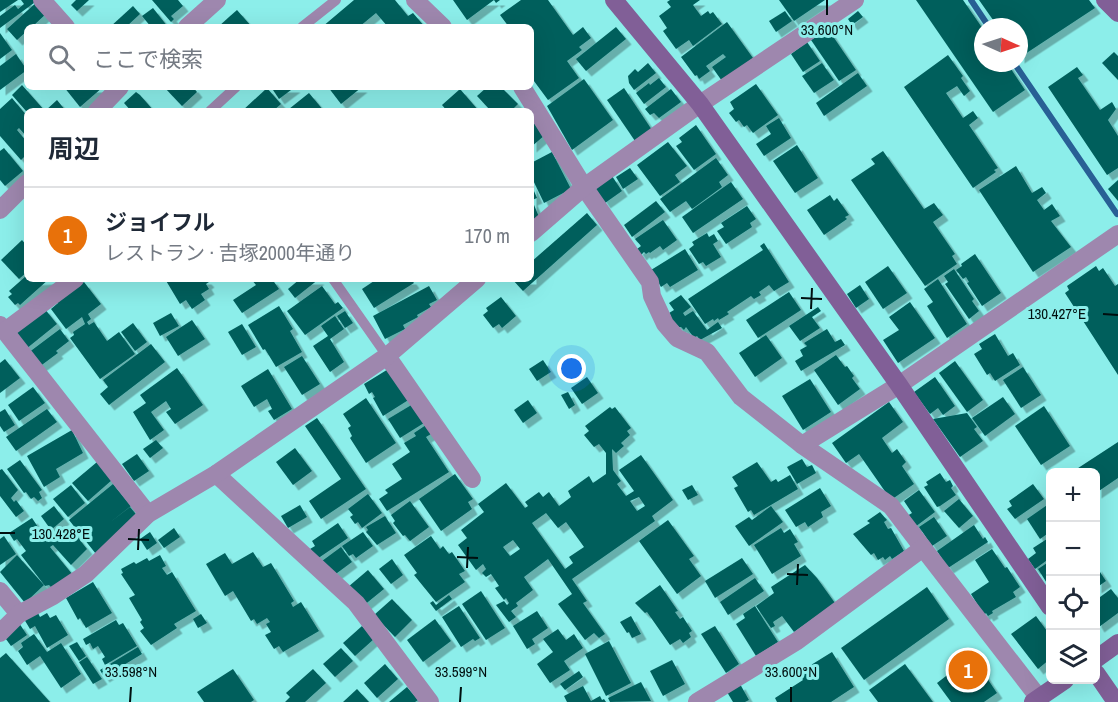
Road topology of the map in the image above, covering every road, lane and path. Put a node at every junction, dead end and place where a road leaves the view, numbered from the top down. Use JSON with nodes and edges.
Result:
{"nodes":[{"id":1,"x":42,"y":0,"type":"edge"},
{"id":2,"x":217,"y":0,"type":"edge"},
{"id":3,"x":336,"y":0,"type":"edge"},
{"id":4,"x":415,"y":0,"type":"edge"},
{"id":5,"x":614,"y":0,"type":"edge"},
{"id":6,"x":855,"y":0,"type":"edge"},
{"id":7,"x":1105,"y":0,"type":"edge"},
{"id":8,"x":1118,"y":13,"type":"edge"},
{"id":9,"x":63,"y":24,"type":"edge"},
{"id":10,"x":190,"y":24,"type":"edge"},
{"id":11,"x":306,"y":24,"type":"edge"},
{"id":12,"x":440,"y":24,"type":"edge"},
{"id":13,"x":117,"y":90,"type":"edge"},
{"id":14,"x":233,"y":90,"type":"edge"},
{"id":15,"x":524,"y":90,"type":"edge"},
{"id":16,"x":700,"y":104,"type":"junction"},
{"id":17,"x":100,"y":108,"type":"edge"},
{"id":18,"x":213,"y":108,"type":"edge"},
{"id":19,"x":24,"y":186,"type":"edge"},
{"id":20,"x":584,"y":187,"type":"junction"},
{"id":21,"x":0,"y":210,"type":"edge"},
{"id":22,"x":534,"y":230,"type":"edge"},
{"id":23,"x":1118,"y":234,"type":"edge"},
{"id":24,"x":71,"y":282,"type":"edge"},
{"id":25,"x":335,"y":282,"type":"edge"},
{"id":26,"x":473,"y":282,"type":"edge"},
{"id":27,"x":2,"y":328,"type":"edge"},
{"id":28,"x":387,"y":356,"type":"junction"},
{"id":29,"x":899,"y":385,"type":"junction"},
{"id":30,"x":802,"y":444,"type":"junction"},
{"id":31,"x":216,"y":474,"type":"junction"},
{"id":32,"x":472,"y":478,"type":"dead end"},
{"id":33,"x":148,"y":514,"type":"junction"},
{"id":34,"x":923,"y":548,"type":"junction"},
{"id":35,"x":0,"y":591,"type":"edge"},
{"id":36,"x":1046,"y":601,"type":"edge"},
{"id":37,"x":19,"y":614,"type":"junction"},
{"id":38,"x":0,"y":633,"type":"edge"},
{"id":39,"x":1118,"y":643,"type":"edge"},
{"id":40,"x":1100,"y":656,"type":"edge"},
{"id":41,"x":1100,"y":680,"type":"edge"},
{"id":42,"x":1059,"y":684,"type":"edge"},
{"id":43,"x":1036,"y":700,"type":"edge"},
{"id":44,"x":430,"y":702,"type":"edge"},
{"id":45,"x":697,"y":702,"type":"edge"},
{"id":46,"x":1116,"y":702,"type":"edge"}],
"edges":[{"from":1,"to":9,"type":"street"},
{"from":2,"to":10,"type":"street"},
{"from":3,"to":11,"type":"lane"},
{"from":4,"to":12,"type":"street"},
{"from":5,"to":16,"type":"street"},
{"from":6,"to":16,"type":"street"},
{"from":7,"to":8,"type":"street"},
{"from":13,"to":17,"type":"street"},
{"from":14,"to":18,"type":"lane"},
{"from":15,"to":20,"type":"street"},
{"from":16,"to":20,"type":"street"},
{"from":16,"to":29,"type":"street"},
{"from":19,"to":21,"type":"street"},
{"from":20,"to":22,"type":"street"},
{"from":20,"to":30,"type":"street"},
{"from":23,"to":29,"type":"street"},
{"from":24,"to":27,"type":"street"},
{"from":25,"to":28,"type":"lane"},
{"from":26,"to":28,"type":"street"},
{"from":27,"to":33,"type":"street"},
{"from":28,"to":31,"type":"street"},
{"from":28,"to":32,"type":"street"},
{"from":29,"to":30,"type":"street"},
{"from":29,"to":36,"type":"street"},
{"from":30,"to":34,"type":"street"},
{"from":31,"to":33,"type":"street"},
{"from":31,"to":44,"type":"street"},
{"from":33,"to":37,"type":"street"},
{"from":34,"to":43,"type":"street"},
{"from":34,"to":45,"type":"street"},
{"from":35,"to":37,"type":"street"},
{"from":37,"to":38,"type":"street"},
{"from":39,"to":40,"type":"street"},
{"from":41,"to":46,"type":"street"},
{"from":42,"to":43,"type":"street"}]}
